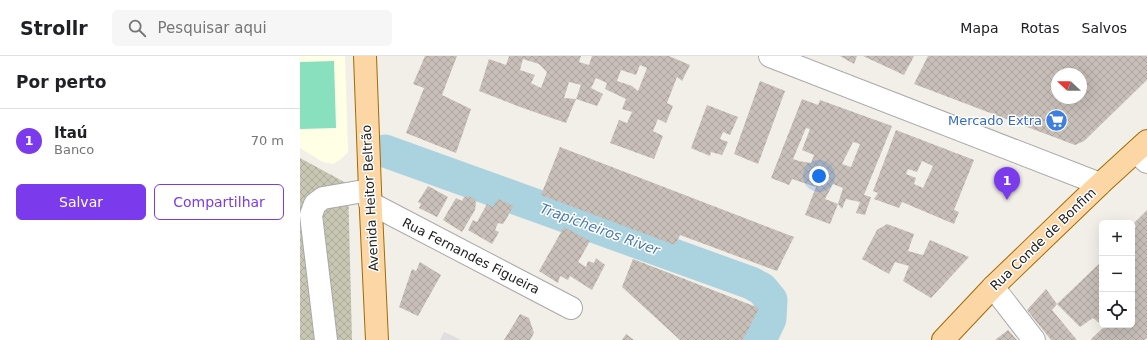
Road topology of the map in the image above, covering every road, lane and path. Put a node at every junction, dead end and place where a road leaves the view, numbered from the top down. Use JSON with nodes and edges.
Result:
{"nodes":[{"id":1,"x":365,"y":56,"type":"edge"},
{"id":2,"x":770,"y":56,"type":"edge"},
{"id":3,"x":1144,"y":151,"type":"edge"},
{"id":4,"x":1100,"y":184,"type":"junction"},
{"id":5,"x":370,"y":197,"type":"junction"},
{"id":6,"x":993,"y":287,"type":"junction"},
{"id":7,"x":571,"y":308,"type":"dead end"},
{"id":8,"x":326,"y":340,"type":"edge"},
{"id":9,"x":377,"y":340,"type":"edge"},
{"id":10,"x":943,"y":340,"type":"edge"},
{"id":11,"x":1034,"y":340,"type":"edge"}],
"edges":[{"from":1,"to":5,"type":"main road","name":"Avenida Heitor Beltrão"},
{"from":2,"to":4,"type":"street"},
{"from":3,"to":4,"type":"main road","name":"Rua Conde de Bonfim"},
{"from":4,"to":6,"type":"main road","name":"Rua Conde de Bonfim"},
{"from":5,"to":7,"type":"street","name":"Rua Fernandes Figueira"},
{"from":5,"to":8,"type":"street"},
{"from":5,"to":9,"type":"main road","name":"Avenida Heitor Beltrão"},
{"from":6,"to":10,"type":"main road","name":"Rua Conde de Bonfim"},
{"from":6,"to":11,"type":"street"}]}
